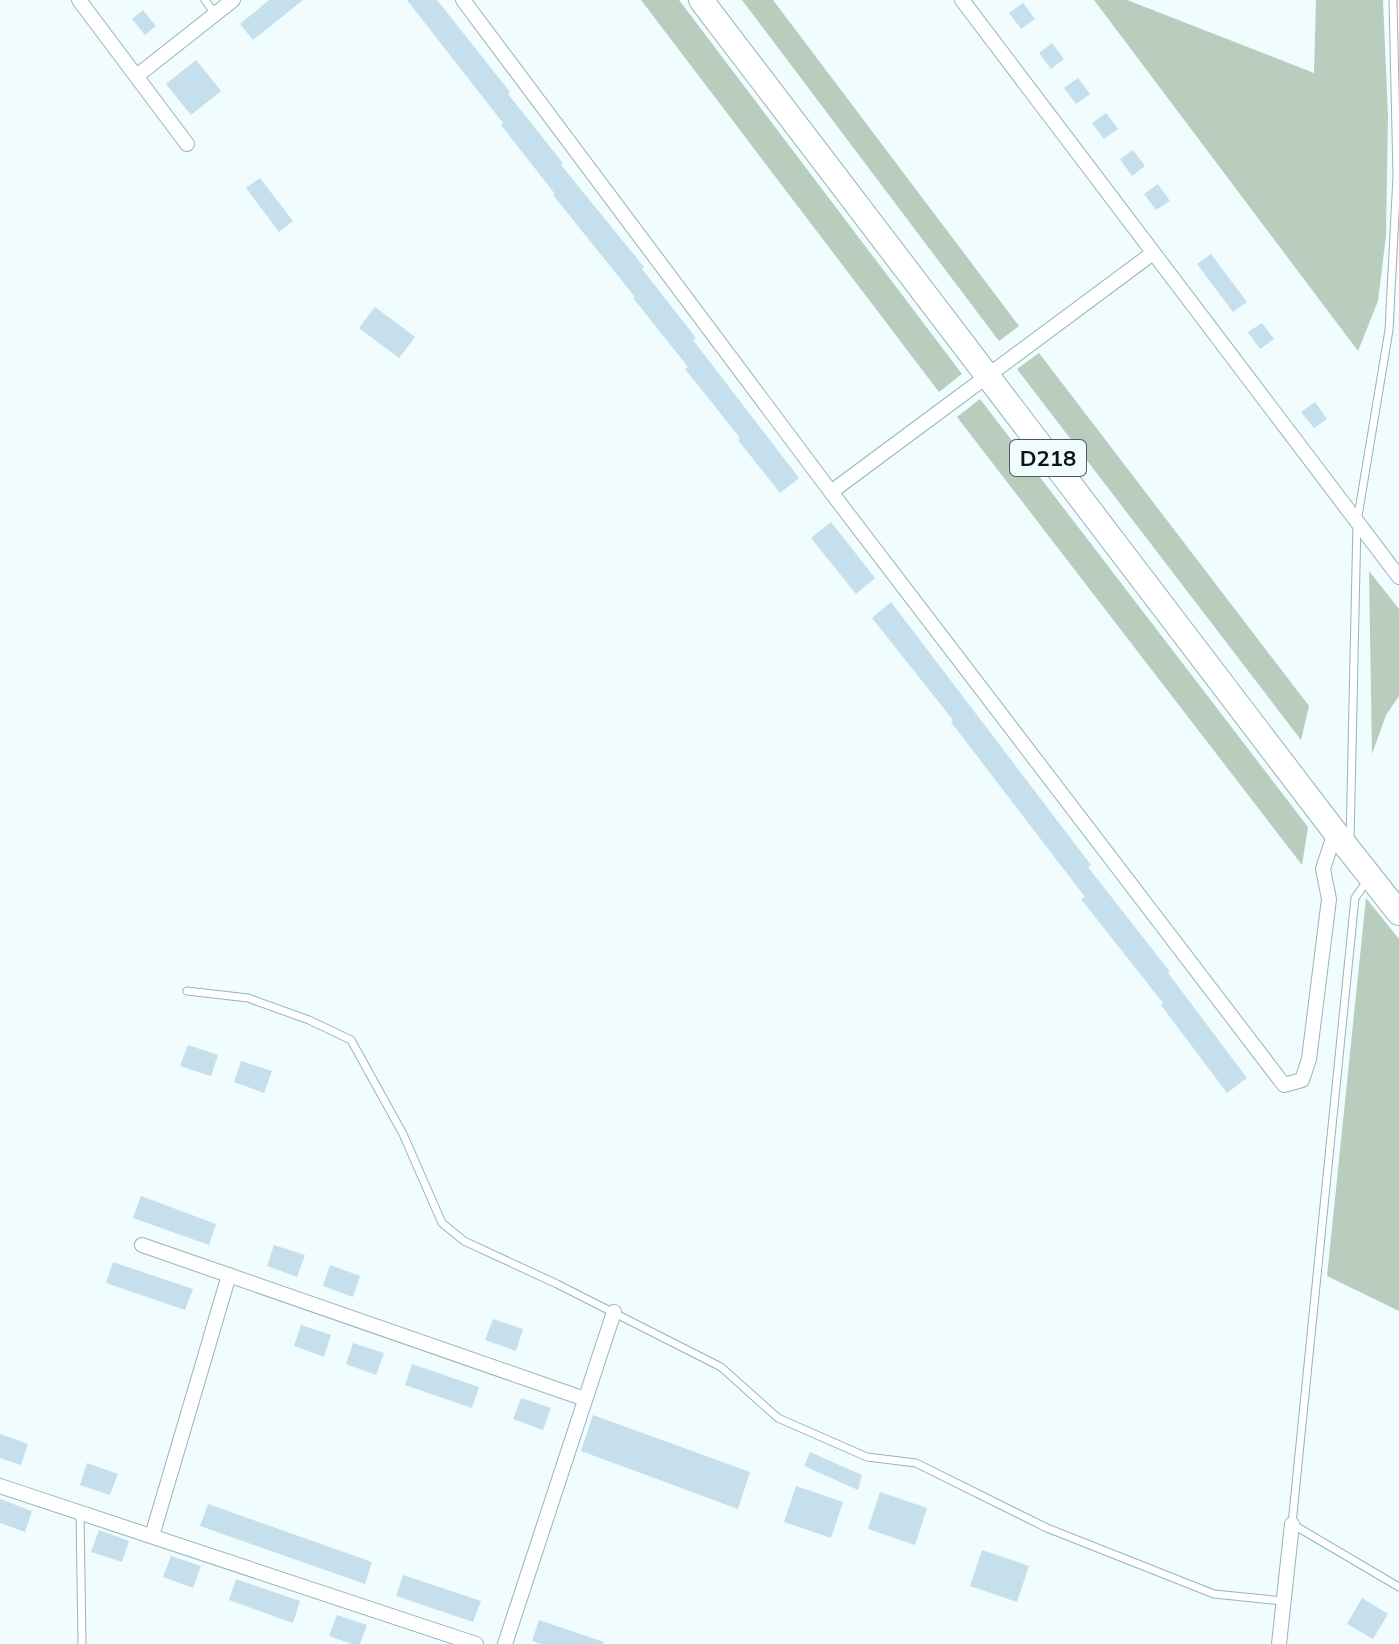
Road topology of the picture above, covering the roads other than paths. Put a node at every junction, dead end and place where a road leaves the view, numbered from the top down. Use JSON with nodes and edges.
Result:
{"nodes":[{"id":1,"x":79,"y":0,"type":"edge"},
{"id":2,"x":205,"y":0,"type":"edge"},
{"id":3,"x":233,"y":0,"type":"edge"},
{"id":4,"x":463,"y":0,"type":"edge"},
{"id":5,"x":701,"y":0,"type":"edge"},
{"id":6,"x":962,"y":0,"type":"edge"},
{"id":7,"x":1393,"y":0,"type":"edge"},
{"id":8,"x":215,"y":14,"type":"junction"},
{"id":9,"x":138,"y":75,"type":"junction"},
{"id":10,"x":187,"y":144,"type":"dead end"},
{"id":11,"x":1153,"y":253,"type":"junction"},
{"id":12,"x":986,"y":376,"type":"junction"},
{"id":13,"x":831,"y":492,"type":"junction"},
{"id":14,"x":1357,"y":522,"type":"junction"},
{"id":15,"x":1399,"y":577,"type":"edge"},
{"id":16,"x":1335,"y":832,"type":"junction"},
{"id":17,"x":1350,"y":852,"type":"junction"},
{"id":18,"x":1370,"y":877,"type":"junction"},
{"id":19,"x":1399,"y":913,"type":"edge"},
{"id":20,"x":187,"y":991,"type":"dead end"},
{"id":21,"x":142,"y":1245,"type":"dead end"},
{"id":22,"x":229,"y":1275,"type":"junction"},
{"id":23,"x":614,"y":1312,"type":"junction"},
{"id":24,"x":585,"y":1399,"type":"junction"},
{"id":25,"x":0,"y":1486,"type":"edge"},
{"id":26,"x":80,"y":1512,"type":"junction"},
{"id":27,"x":1292,"y":1524,"type":"junction"},
{"id":28,"x":152,"y":1536,"type":"junction"},
{"id":29,"x":1399,"y":1587,"type":"edge"},
{"id":30,"x":1283,"y":1601,"type":"junction"},
{"id":31,"x":82,"y":1644,"type":"edge"},
{"id":32,"x":476,"y":1644,"type":"edge"},
{"id":33,"x":505,"y":1644,"type":"edge"},
{"id":34,"x":1279,"y":1644,"type":"edge"}],
"edges":[{"from":1,"to":9,"type":"street"},
{"from":2,"to":8,"type":"lane"},
{"from":3,"to":8,"type":"street"},
{"from":4,"to":13,"type":"street"},
{"from":5,"to":12,"type":"main road","number":"D218"},
{"from":6,"to":11,"type":"street"},
{"from":7,"to":14,"type":"lane"},
{"from":8,"to":9,"type":"street"},
{"from":9,"to":10,"type":"street"},
{"from":11,"to":12,"type":"street"},
{"from":11,"to":14,"type":"street"},
{"from":12,"to":13,"type":"street"},
{"from":12,"to":16,"type":"main road","number":"D218"},
{"from":13,"to":16,"type":"street"},
{"from":14,"to":15,"type":"street"},
{"from":14,"to":17,"type":"lane"},
{"from":16,"to":17,"type":"main road","number":"D218"},
{"from":17,"to":18,"type":"main road","number":"D218"},
{"from":18,"to":19,"type":"main road","number":"D218"},
{"from":18,"to":27,"type":"lane"},
{"from":20,"to":23,"type":"lane"},
{"from":21,"to":22,"type":"street"},
{"from":22,"to":24,"type":"street"},
{"from":22,"to":28,"type":"street"},
{"from":23,"to":24,"type":"street"},
{"from":23,"to":30,"type":"lane"},
{"from":24,"to":33,"type":"street"},
{"from":25,"to":26,"type":"street"},
{"from":26,"to":28,"type":"street"},
{"from":26,"to":31,"type":"lane"},
{"from":27,"to":29,"type":"lane"},
{"from":27,"to":30,"type":"street"},
{"from":28,"to":32,"type":"street"},
{"from":30,"to":34,"type":"street"}]}
